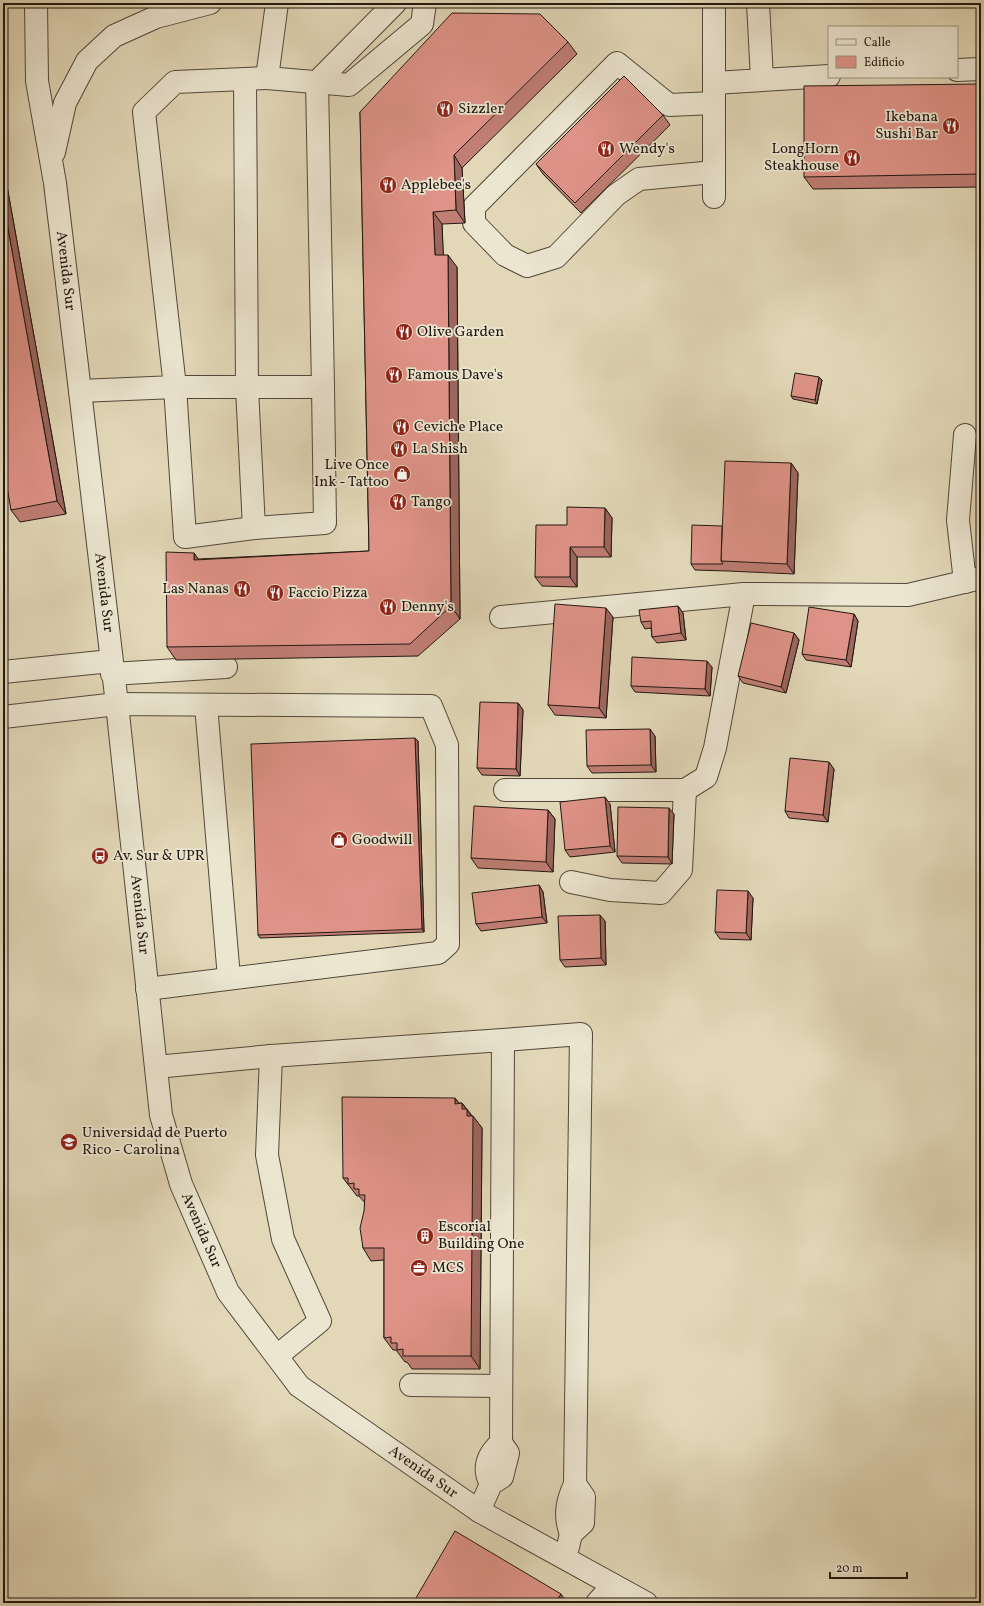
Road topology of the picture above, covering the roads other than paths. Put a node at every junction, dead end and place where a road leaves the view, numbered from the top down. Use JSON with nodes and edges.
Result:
{"nodes":[{"id":1,"x":36,"y":3,"type":"edge"},
{"id":2,"x":210,"y":3,"type":"edge"},
{"id":3,"x":277,"y":3,"type":"edge"},
{"id":4,"x":396,"y":3,"type":"edge"},
{"id":5,"x":425,"y":3,"type":"edge"},
{"id":6,"x":714,"y":3,"type":"edge"},
{"id":7,"x":758,"y":3,"type":"edge"},
{"id":8,"x":981,"y":69,"type":"edge"},
{"id":9,"x":958,"y":70,"type":"edge"},
{"id":10,"x":828,"y":76,"type":"edge"},
{"id":11,"x":267,"y":78,"type":"junction"},
{"id":12,"x":245,"y":79,"type":"junction"},
{"id":13,"x":762,"y":79,"type":"junction"},
{"id":14,"x":317,"y":82,"type":"junction"},
{"id":15,"x":714,"y":93,"type":"junction"},
{"id":16,"x":51,"y":163,"type":"junction"},
{"id":17,"x":714,"y":172,"type":"junction"},
{"id":18,"x":714,"y":197,"type":"dead end"},
{"id":19,"x":175,"y":387,"type":"junction"},
{"id":20,"x":323,"y":387,"type":"junction"},
{"id":21,"x":247,"y":388,"type":"junction"},
{"id":22,"x":80,"y":391,"type":"junction"},
{"id":23,"x":965,"y":435,"type":"dead end"},
{"id":24,"x":254,"y":528,"type":"junction"},
{"id":25,"x":973,"y":580,"type":"edge"},
{"id":26,"x":744,"y":594,"type":"junction"},
{"id":27,"x":501,"y":617,"type":"dead end"},
{"id":28,"x":112,"y":667,"type":"junction"},
{"id":29,"x":226,"y":667,"type":"edge"},
{"id":30,"x":3,"y":672,"type":"edge"},
{"id":31,"x":117,"y":704,"type":"junction"},
{"id":32,"x":206,"y":705,"type":"junction"},
{"id":33,"x":3,"y":717,"type":"edge"},
{"id":34,"x":505,"y":790,"type":"dead end"},
{"id":35,"x":686,"y":790,"type":"junction"},
{"id":36,"x":571,"y":882,"type":"dead end"},
{"id":37,"x":229,"y":978,"type":"junction"},
{"id":38,"x":147,"y":989,"type":"junction"},
{"id":39,"x":503,"y":1040,"type":"junction"},
{"id":40,"x":270,"y":1056,"type":"junction"},
{"id":41,"x":156,"y":1068,"type":"junction"},
{"id":42,"x":277,"y":1356,"type":"junction"},
{"id":43,"x":411,"y":1385,"type":"dead end"},
{"id":44,"x":501,"y":1386,"type":"junction"},
{"id":45,"x":479,"y":1511,"type":"junction"},
{"id":46,"x":565,"y":1559,"type":"junction"},
{"id":47,"x":613,"y":1585,"type":"junction"},
{"id":48,"x":597,"y":1603,"type":"edge"},
{"id":49,"x":646,"y":1603,"type":"edge"}],
"edges":[{"from":1,"to":16,"type":"street","name":"Avenida Sur"},
{"from":2,"to":16,"type":"street"},
{"from":3,"to":11,"type":"street"},
{"from":4,"to":14,"type":"street"},
{"from":5,"to":14,"type":"street"},
{"from":6,"to":15,"type":"street"},
{"from":7,"to":13,"type":"street"},
{"from":8,"to":9,"type":"street"},
{"from":10,"to":13,"type":"street"},
{"from":11,"to":12,"type":"street"},
{"from":11,"to":14,"type":"street"},
{"from":12,"to":19,"type":"street"},
{"from":12,"to":21,"type":"street"},
{"from":13,"to":15,"type":"street"},
{"from":14,"to":20,"type":"street"},
{"from":15,"to":17,"type":"street"},
{"from":15,"to":17,"type":"street"},
{"from":16,"to":22,"type":"street","name":"Avenida Sur"},
{"from":17,"to":18,"type":"street"},
{"from":19,"to":21,"type":"street"},
{"from":19,"to":22,"type":"street"},
{"from":19,"to":24,"type":"street"},
{"from":20,"to":21,"type":"street"},
{"from":20,"to":24,"type":"street"},
{"from":21,"to":24,"type":"street"},
{"from":22,"to":28,"type":"street","name":"Avenida Sur"},
{"from":23,"to":25,"type":"street"},
{"from":25,"to":26,"type":"street"},
{"from":26,"to":27,"type":"street"},
{"from":26,"to":35,"type":"street"},
{"from":28,"to":29,"type":"street"},
{"from":28,"to":30,"type":"street"},
{"from":28,"to":31,"type":"street","name":"Avenida Sur"},
{"from":31,"to":32,"type":"street"},
{"from":31,"to":33,"type":"street"},
{"from":31,"to":38,"type":"street","name":"Avenida Sur"},
{"from":32,"to":37,"type":"street"},
{"from":32,"to":37,"type":"street"},
{"from":34,"to":35,"type":"street"},
{"from":35,"to":36,"type":"street"},
{"from":37,"to":38,"type":"street"},
{"from":38,"to":41,"type":"street","name":"Avenida Sur"},
{"from":39,"to":40,"type":"street"},
{"from":39,"to":44,"type":"street"},
{"from":39,"to":46,"type":"street"},
{"from":40,"to":41,"type":"street"},
{"from":40,"to":42,"type":"street"},
{"from":41,"to":42,"type":"street","name":"Avenida Sur"},
{"from":42,"to":45,"type":"street","name":"Avenida Sur"},
{"from":43,"to":44,"type":"street"},
{"from":44,"to":45,"type":"street"},
{"from":45,"to":46,"type":"street","name":"Avenida Sur"},
{"from":46,"to":47,"type":"street","name":"Avenida Sur"},
{"from":47,"to":48,"type":"street"},
{"from":47,"to":49,"type":"street","name":"Avenida Sur"}]}
